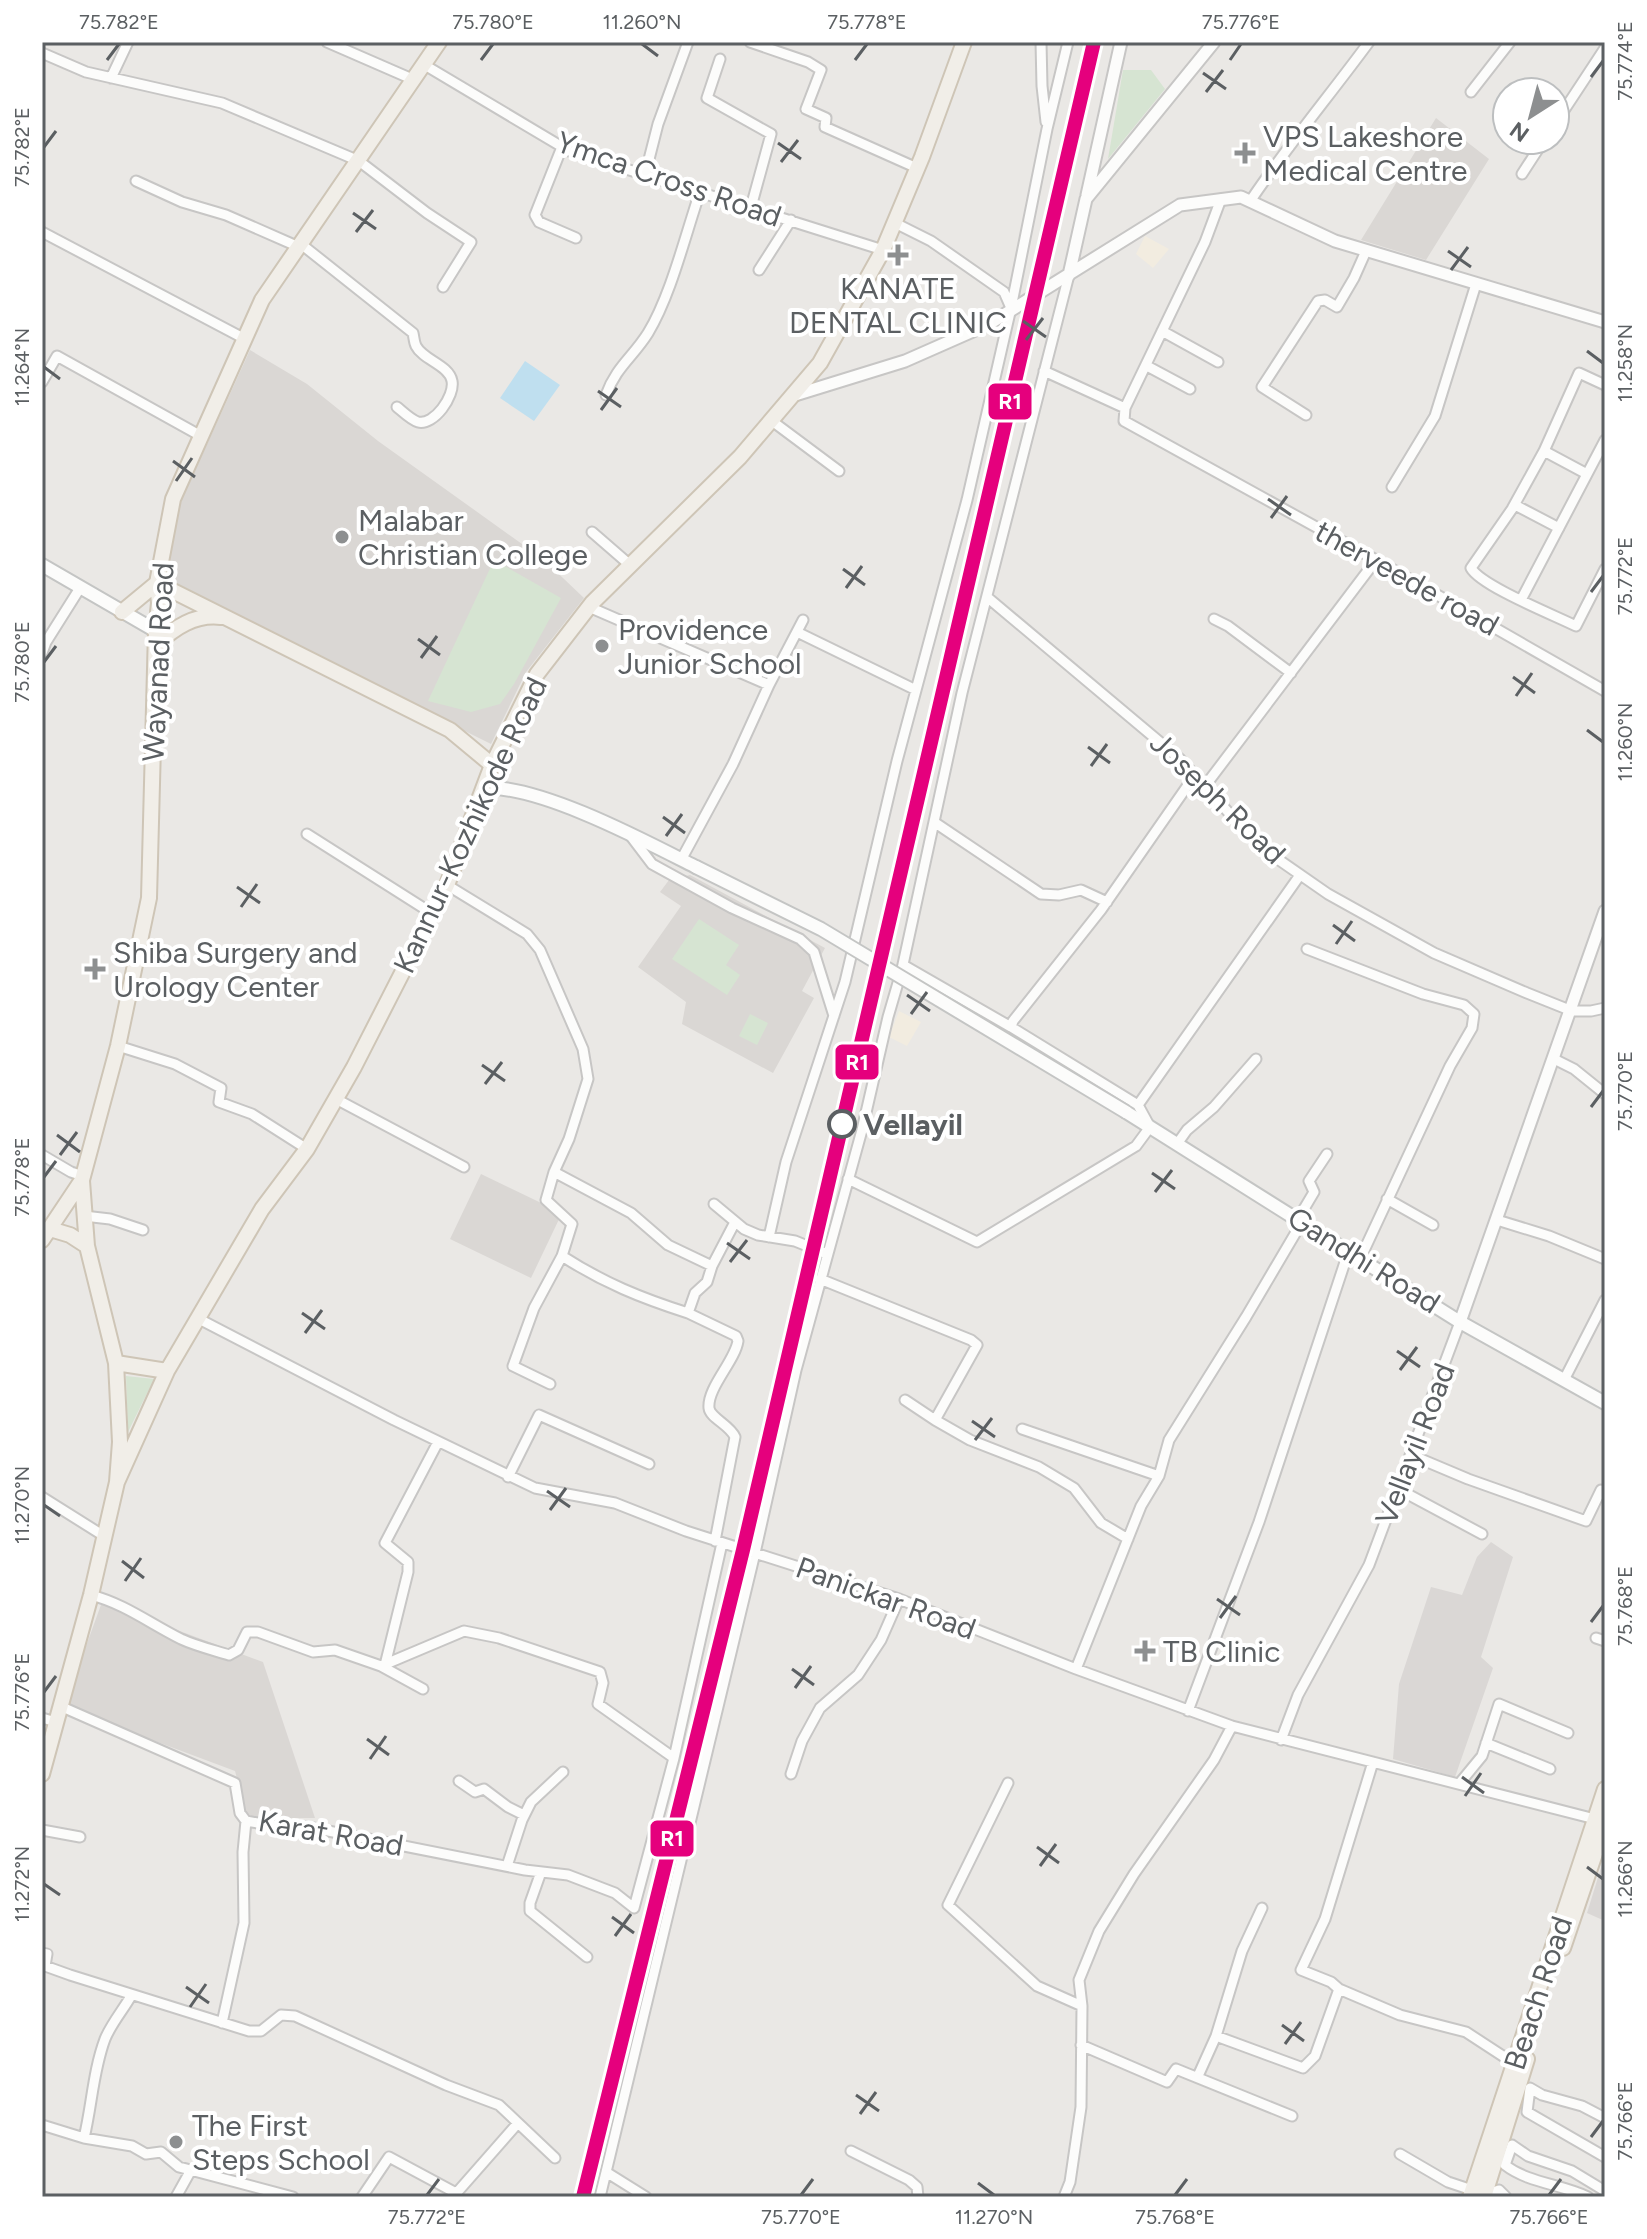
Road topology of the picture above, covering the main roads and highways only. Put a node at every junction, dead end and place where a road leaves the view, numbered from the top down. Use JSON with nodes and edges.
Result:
{"nodes":[{"id":1,"x":439,"y":42,"type":"edge"},
{"id":2,"x":964,"y":42,"type":"edge"},
{"id":3,"x":42,"y":565,"type":"edge"},
{"id":4,"x":157,"y":583,"type":"junction"},
{"id":5,"x":122,"y":612,"type":"junction"},
{"id":6,"x":226,"y":617,"type":"junction"},
{"id":7,"x":156,"y":638,"type":"junction"},
{"id":8,"x":492,"y":765,"type":"junction"},
{"id":9,"x":483,"y":788,"type":"junction"},
{"id":10,"x":512,"y":789,"type":"junction"},
{"id":11,"x":82,"y":1178,"type":"junction"},
{"id":12,"x":46,"y":1234,"type":"edge"},
{"id":13,"x":87,"y":1246,"type":"junction"},
{"id":14,"x":116,"y":1363,"type":"junction"},
{"id":15,"x":167,"y":1371,"type":"junction"},
{"id":16,"x":1605,"y":1403,"type":"edge"},
{"id":17,"x":117,"y":1482,"type":"junction"},
{"id":18,"x":49,"y":1720,"type":"edge"},
{"id":19,"x":43,"y":1769,"type":"edge"},
{"id":20,"x":1605,"y":1789,"type":"edge"},
{"id":21,"x":1600,"y":1821,"type":"edge"},
{"id":22,"x":1478,"y":2195,"type":"edge"}],
"edges":[{"from":1,"to":4,"type":"main road","name":"Wayanad Road"},
{"from":2,"to":8,"type":"main road","name":"Kannur-Kozhikode Road"},
{"from":3,"to":5,"type":"main road"},
{"from":4,"to":5,"type":"main road"},
{"from":4,"to":6,"type":"main road"},
{"from":4,"to":7,"type":"main road","name":"Wayanad Road"},
{"from":5,"to":7,"type":"main road"},
{"from":6,"to":7,"type":"main road"},
{"from":6,"to":8,"type":"main road"},
{"from":7,"to":11,"type":"main road","name":"Wayanad Road"},
{"from":8,"to":9,"type":"main road","name":"Kannur-Kozhikode Road"},
{"from":8,"to":10,"type":"main road"},
{"from":9,"to":10,"type":"main road"},
{"from":9,"to":15,"type":"main road","name":"Kannur-Kozhikode Road"},
{"from":10,"to":16,"type":"main road","name":"Gandhi Road","bridge":true},
{"from":11,"to":12,"type":"main road","name":"Wayanad Road"},
{"from":11,"to":13,"type":"main road"},
{"from":12,"to":13,"type":"main road"},
{"from":13,"to":14,"type":"main road"},
{"from":14,"to":15,"type":"main road"},
{"from":14,"to":17,"type":"main road"},
{"from":15,"to":17,"type":"main road","name":"Kannur-Kozhikode Road"},
{"from":17,"to":18,"type":"main road"},
{"from":18,"to":19,"type":"main road"},
{"from":20,"to":21,"type":"main road","name":"Beach Road"},
{"from":21,"to":22,"type":"main road"},
{"from":21,"to":22,"type":"main road","name":"Beach Road"}]}
